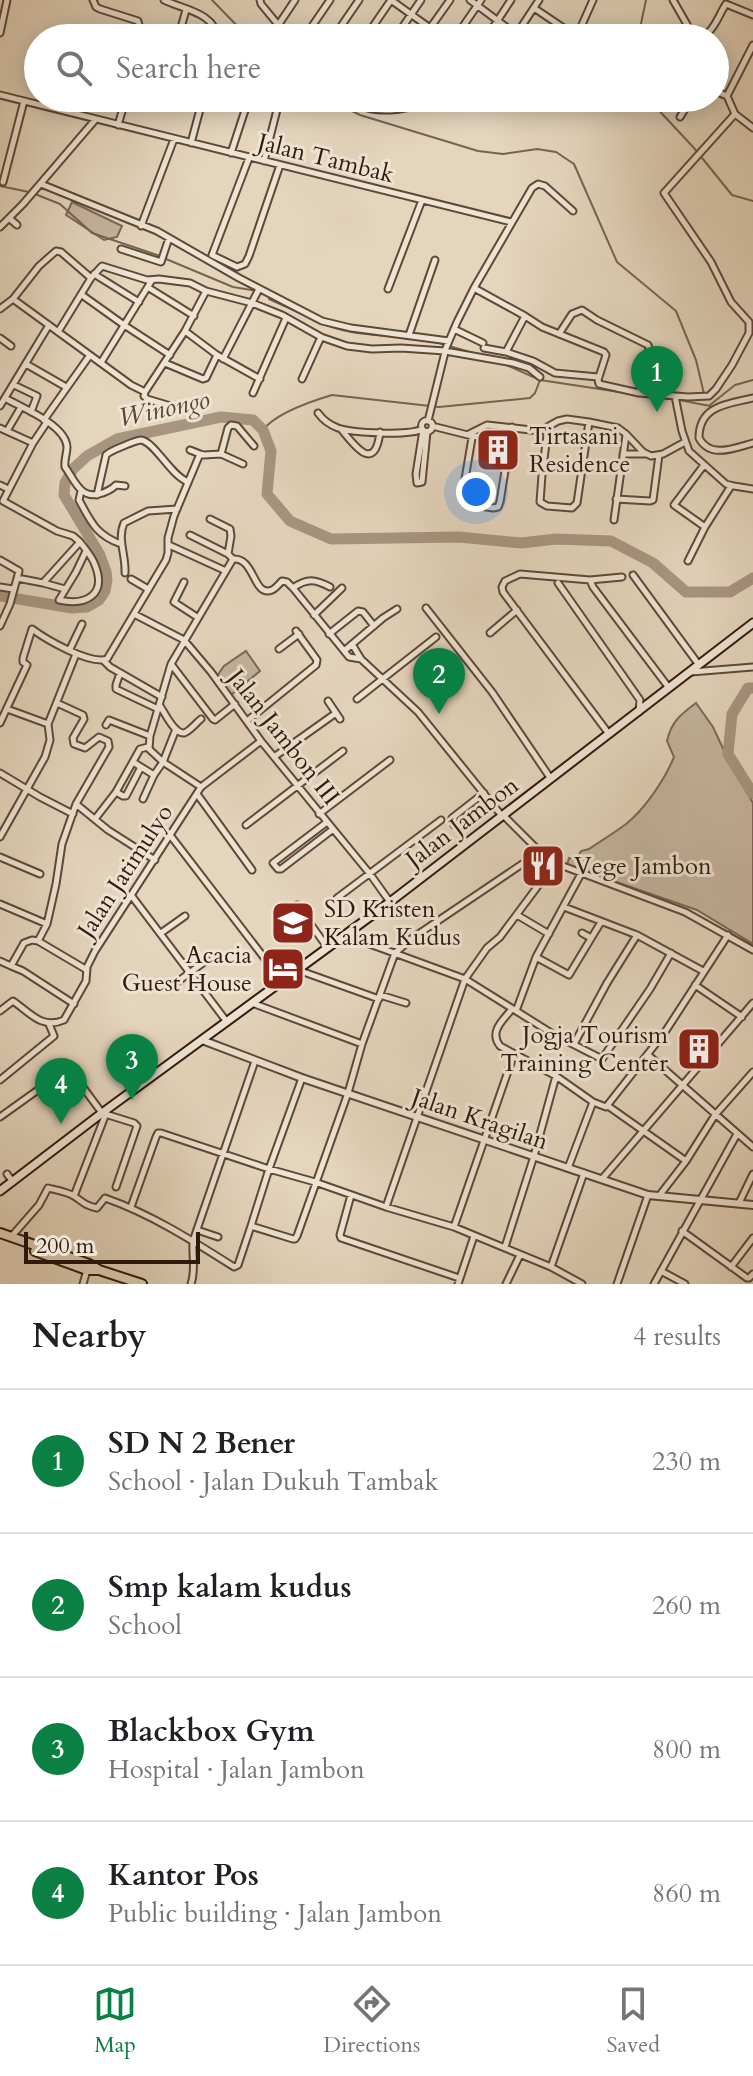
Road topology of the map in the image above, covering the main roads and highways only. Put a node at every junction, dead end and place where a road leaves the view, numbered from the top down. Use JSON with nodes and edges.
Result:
{"nodes":[{"id":1,"x":753,"y":623,"type":"edge"},
{"id":2,"x":2,"y":1187,"type":"edge"},
{"id":3,"x":0,"y":1236,"type":"edge"},
{"id":4,"x":88,"y":1267,"type":"junction"},
{"id":5,"x":123,"y":1281,"type":"edge"},
{"id":6,"x":142,"y":1284,"type":"edge"}],
"edges":[{"from":1,"to":2,"type":"main road","name":"Jalan Jambon"},
{"from":3,"to":4,"type":"main road"},
{"from":3,"to":4,"type":"main road"},
{"from":4,"to":5,"type":"main road"},
{"from":5,"to":6,"type":"main road"}]}
